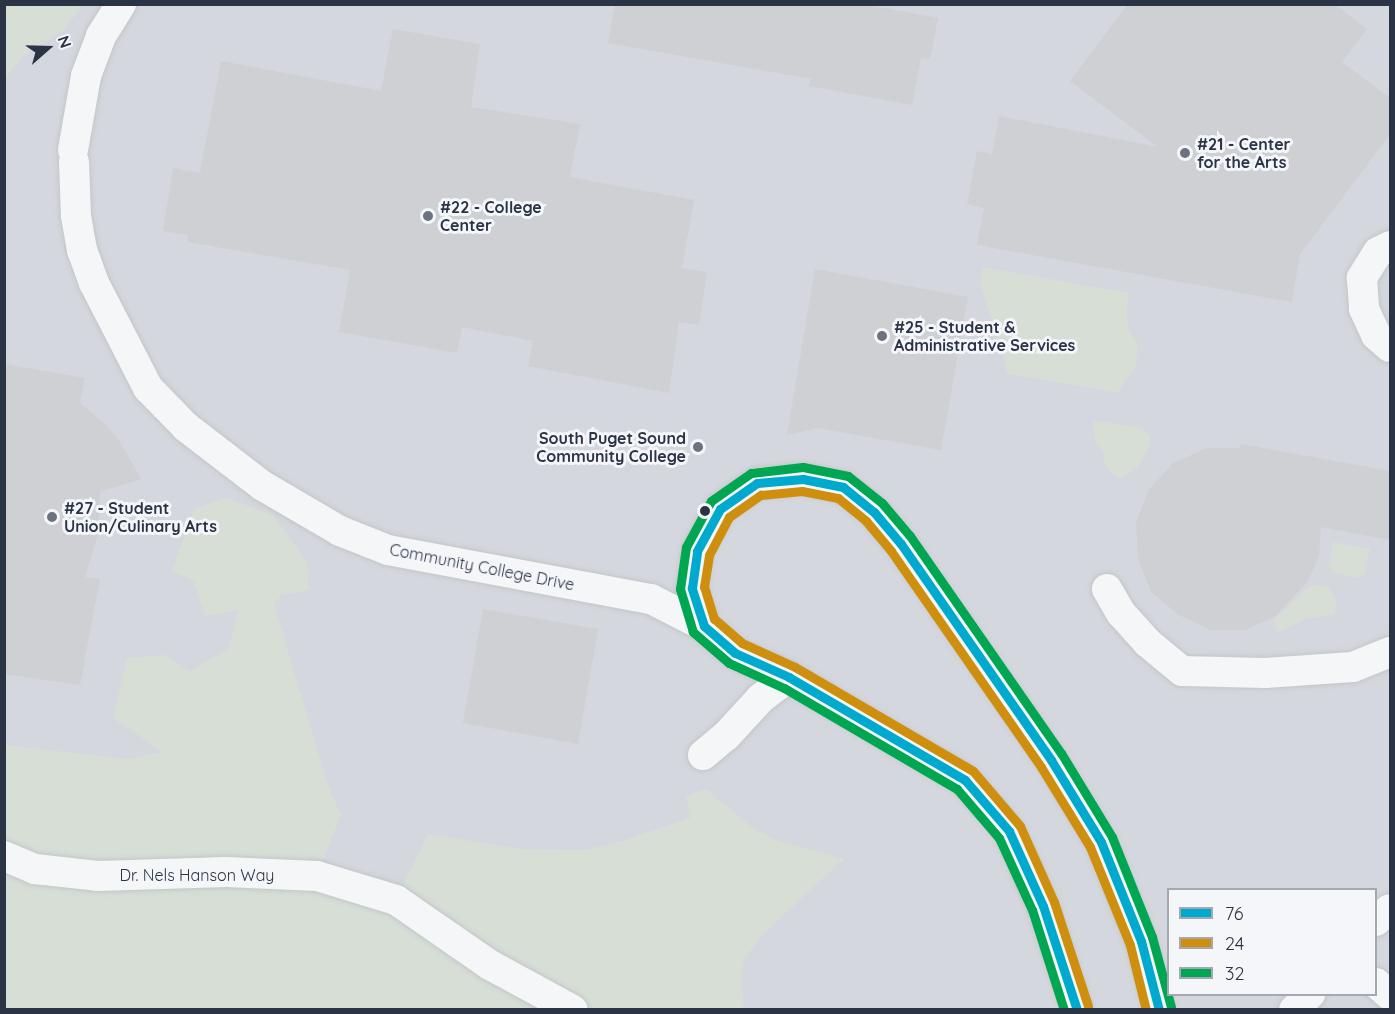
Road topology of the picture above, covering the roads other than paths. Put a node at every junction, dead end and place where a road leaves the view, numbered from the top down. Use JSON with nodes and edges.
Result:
{"nodes":[{"id":1,"x":121,"y":4,"type":"edge"},
{"id":2,"x":1390,"y":246,"type":"edge"},
{"id":3,"x":1390,"y":347,"type":"edge"},
{"id":4,"x":1107,"y":589,"type":"dead end"},
{"id":5,"x":704,"y":626,"type":"junction"},
{"id":6,"x":1390,"y":652,"type":"edge"},
{"id":7,"x":789,"y":677,"type":"junction"},
{"id":8,"x":703,"y":755,"type":"dead end"},
{"id":9,"x":4,"y":856,"type":"edge"},
{"id":10,"x":1390,"y":909,"type":"edge"},
{"id":11,"x":1377,"y":920,"type":"edge"},
{"id":12,"x":1377,"y":984,"type":"edge"},
{"id":13,"x":1390,"y":995,"type":"edge"},
{"id":14,"x":1308,"y":996,"type":"edge"},
{"id":15,"x":573,"y":1010,"type":"edge"},
{"id":16,"x":1077,"y":1010,"type":"edge"},
{"id":17,"x":1159,"y":1010,"type":"edge"},
{"id":18,"x":1294,"y":1010,"type":"edge"}],
"edges":[{"from":1,"to":5,"type":"street","name":"Community College Drive"},
{"from":2,"to":3,"type":"street"},
{"from":4,"to":6,"type":"street"},
{"from":5,"to":7,"type":"street","name":"Community College Drive"},
{"from":5,"to":17,"type":"street"},
{"from":7,"to":8,"type":"street"},
{"from":7,"to":16,"type":"street","name":"Community College Drive"},
{"from":9,"to":15,"type":"street","name":"Dr. Nels Hanson Way"},
{"from":10,"to":11,"type":"street"},
{"from":12,"to":13,"type":"street"},
{"from":14,"to":18,"type":"street"}]}
